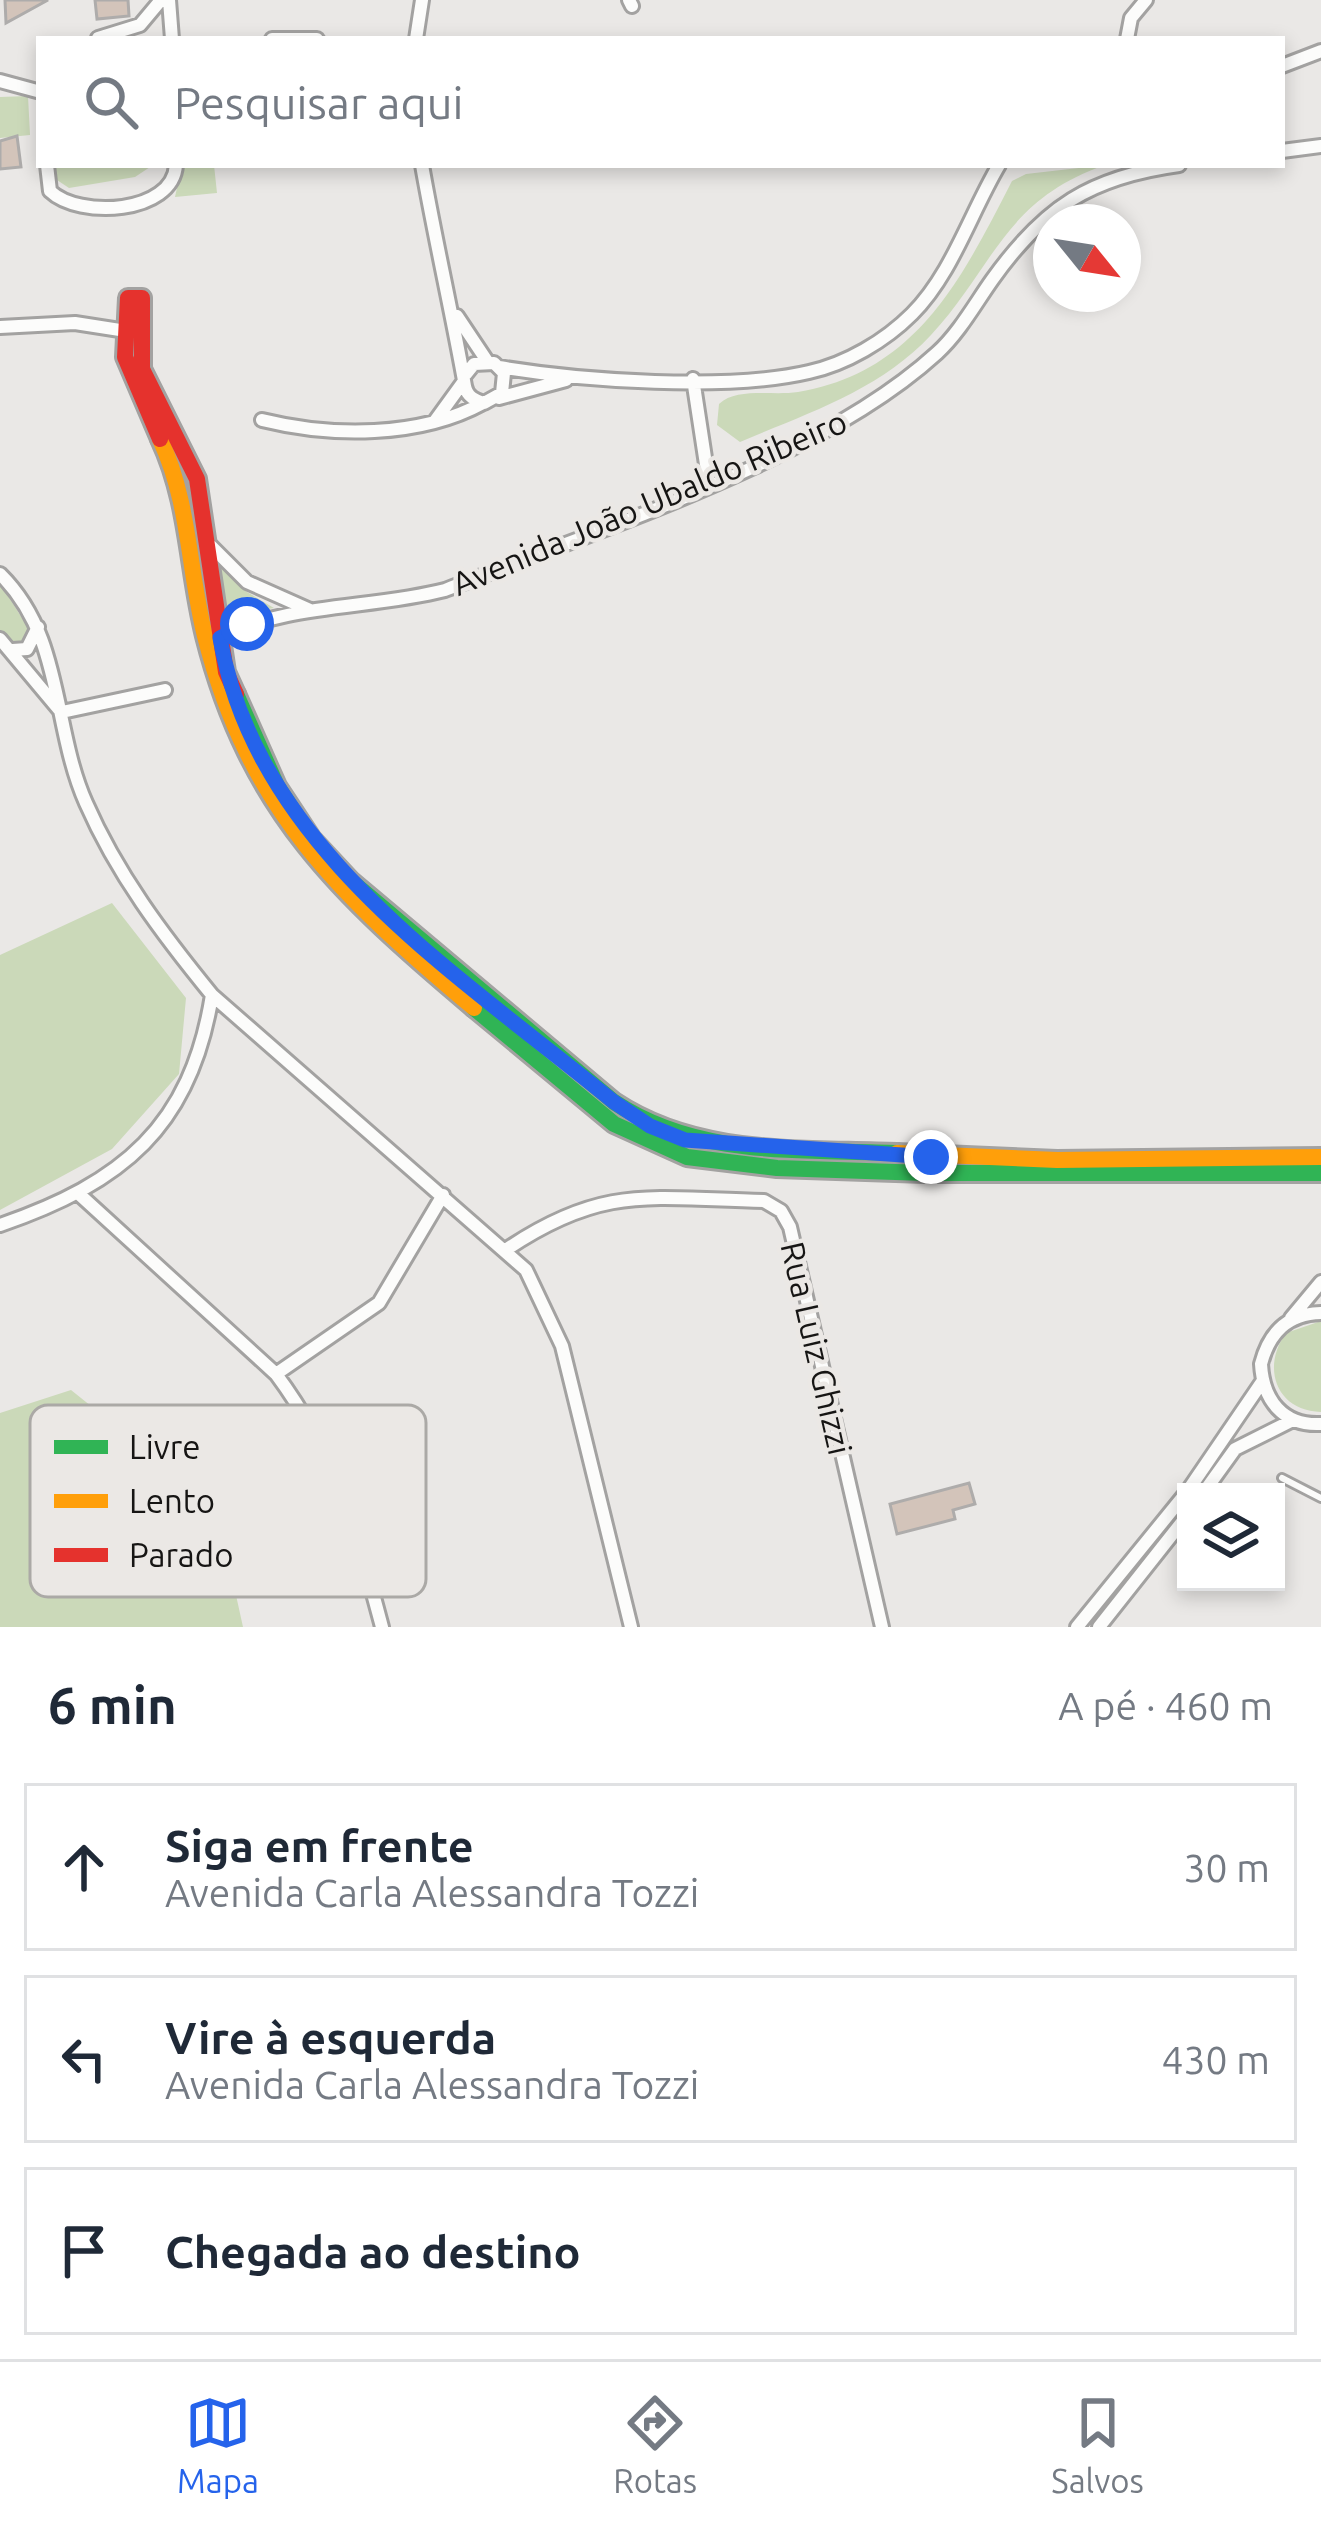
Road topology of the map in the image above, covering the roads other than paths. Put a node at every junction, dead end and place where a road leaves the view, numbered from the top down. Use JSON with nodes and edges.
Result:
{"nodes":[{"id":1,"x":165,"y":0,"type":"edge"},
{"id":2,"x":422,"y":0,"type":"edge"},
{"id":3,"x":1146,"y":0,"type":"edge"},
{"id":4,"x":103,"y":36,"type":"edge"},
{"id":5,"x":171,"y":36,"type":"edge"},
{"id":6,"x":416,"y":36,"type":"edge"},
{"id":7,"x":1128,"y":36,"type":"edge"},
{"id":8,"x":1321,"y":51,"type":"edge"},
{"id":9,"x":1285,"y":65,"type":"edge"},
{"id":10,"x":0,"y":81,"type":"edge"},
{"id":11,"x":36,"y":93,"type":"edge"},
{"id":12,"x":1321,"y":146,"type":"edge"},
{"id":13,"x":1285,"y":151,"type":"edge"},
{"id":14,"x":47,"y":168,"type":"edge"},
{"id":15,"x":175,"y":168,"type":"edge"},
{"id":16,"x":423,"y":168,"type":"edge"},
{"id":17,"x":997,"y":168,"type":"edge"},
{"id":18,"x":1156,"y":168,"type":"edge"},
{"id":19,"x":456,"y":316,"type":"junction"},
{"id":20,"x":0,"y":327,"type":"edge"},
{"id":21,"x":131,"y":332,"type":"junction"},
{"id":22,"x":493,"y":364,"type":"junction"},
{"id":23,"x":465,"y":377,"type":"junction"},
{"id":24,"x":570,"y":379,"type":"junction"},
{"id":25,"x":693,"y":379,"type":"junction"},
{"id":26,"x":491,"y":401,"type":"junction"},
{"id":27,"x":262,"y":421,"type":"dead end"},
{"id":28,"x":434,"y":422,"type":"junction"},
{"id":29,"x":709,"y":484,"type":"junction"},
{"id":30,"x":211,"y":546,"type":"junction"},
{"id":31,"x":0,"y":574,"type":"edge"},
{"id":32,"x":311,"y":610,"type":"junction"},
{"id":33,"x":38,"y":626,"type":"junction"},
{"id":34,"x":220,"y":638,"type":"junction"},
{"id":35,"x":0,"y":639,"type":"edge"},
{"id":36,"x":13,"y":650,"type":"junction"},
{"id":37,"x":165,"y":690,"type":"dead end"},
{"id":38,"x":62,"y":712,"type":"junction"},
{"id":39,"x":212,"y":994,"type":"junction"},
{"id":40,"x":1321,"y":1157,"type":"edge"},
{"id":41,"x":1321,"y":1174,"type":"edge"},
{"id":42,"x":443,"y":1195,"type":"junction"},
{"id":43,"x":80,"y":1196,"type":"junction"},
{"id":44,"x":0,"y":1225,"type":"edge"},
{"id":45,"x":507,"y":1249,"type":"junction"},
{"id":46,"x":1321,"y":1282,"type":"edge"},
{"id":47,"x":1321,"y":1313,"type":"edge"},
{"id":48,"x":1289,"y":1320,"type":"junction"},
{"id":49,"x":276,"y":1374,"type":"junction"},
{"id":50,"x":1262,"y":1382,"type":"junction"},
{"id":51,"x":295,"y":1405,"type":"edge"},
{"id":52,"x":1293,"y":1420,"type":"junction"},
{"id":53,"x":1321,"y":1424,"type":"edge"},
{"id":54,"x":1282,"y":1478,"type":"dead end"},
{"id":55,"x":1192,"y":1483,"type":"edge"},
{"id":56,"x":1210,"y":1483,"type":"edge"},
{"id":57,"x":1321,"y":1498,"type":"edge"},
{"id":58,"x":1177,"y":1503,"type":"edge"},
{"id":59,"x":1177,"y":1529,"type":"edge"},
{"id":60,"x":373,"y":1597,"type":"edge"},
{"id":61,"x":382,"y":1627,"type":"edge"},
{"id":62,"x":631,"y":1627,"type":"edge"},
{"id":63,"x":882,"y":1627,"type":"edge"},
{"id":64,"x":1077,"y":1627,"type":"edge"},
{"id":65,"x":1100,"y":1627,"type":"edge"}],
"edges":[{"from":1,"to":4,"type":"street"},
{"from":1,"to":5,"type":"street"},
{"from":2,"to":6,"type":"street"},
{"from":3,"to":7,"type":"street"},
{"from":8,"to":9,"type":"street"},
{"from":10,"to":11,"type":"street"},
{"from":12,"to":13,"type":"street"},
{"from":14,"to":15,"type":"street"},
{"from":16,"to":19,"type":"street"},
{"from":17,"to":25,"type":"street"},
{"from":18,"to":29,"type":"street","name":"Avenida João Ubaldo Ribeiro"},
{"from":19,"to":22,"type":"street"},
{"from":19,"to":23,"type":"street"},
{"from":20,"to":21,"type":"street"},
{"from":21,"to":30,"type":"street"},
{"from":21,"to":41,"type":"street"},
{"from":22,"to":23,"type":"street"},
{"from":22,"to":24,"type":"street"},
{"from":22,"to":26,"type":"street"},
{"from":23,"to":26,"type":"street"},
{"from":23,"to":28,"type":"street"},
{"from":24,"to":25,"type":"street"},
{"from":24,"to":26,"type":"street"},
{"from":25,"to":29,"type":"street"},
{"from":26,"to":28,"type":"street"},
{"from":27,"to":28,"type":"street"},
{"from":29,"to":32,"type":"street","name":"Avenida João Ubaldo Ribeiro"},
{"from":30,"to":32,"type":"street","name":"Avenida João Ubaldo Ribeiro"},
{"from":30,"to":34,"type":"street"},
{"from":31,"to":33,"type":"street"},
{"from":32,"to":34,"type":"street","name":"Avenida João Ubaldo Ribeiro"},
{"from":33,"to":36,"type":"street"},
{"from":33,"to":38,"type":"street"},
{"from":34,"to":40,"type":"street"},
{"from":35,"to":36,"type":"street"},
{"from":36,"to":38,"type":"street"},
{"from":37,"to":38,"type":"street"},
{"from":38,"to":39,"type":"street"},
{"from":39,"to":42,"type":"street"},
{"from":39,"to":43,"type":"street"},
{"from":42,"to":45,"type":"street"},
{"from":42,"to":49,"type":"street"},
{"from":43,"to":44,"type":"street"},
{"from":43,"to":49,"type":"street"},
{"from":45,"to":62,"type":"street"},
{"from":45,"to":63,"type":"street","name":"Rua Luiz Ghizzi"},
{"from":46,"to":48,"type":"street"},
{"from":47,"to":48,"type":"street"},
{"from":48,"to":50,"type":"street"},
{"from":49,"to":51,"type":"street"},
{"from":50,"to":52,"type":"street"},
{"from":50,"to":55,"type":"street"},
{"from":52,"to":53,"type":"street"},
{"from":52,"to":56,"type":"street"},
{"from":54,"to":57,"type":"lane"},
{"from":58,"to":64,"type":"street"},
{"from":59,"to":65,"type":"street"},
{"from":60,"to":61,"type":"street"}]}
